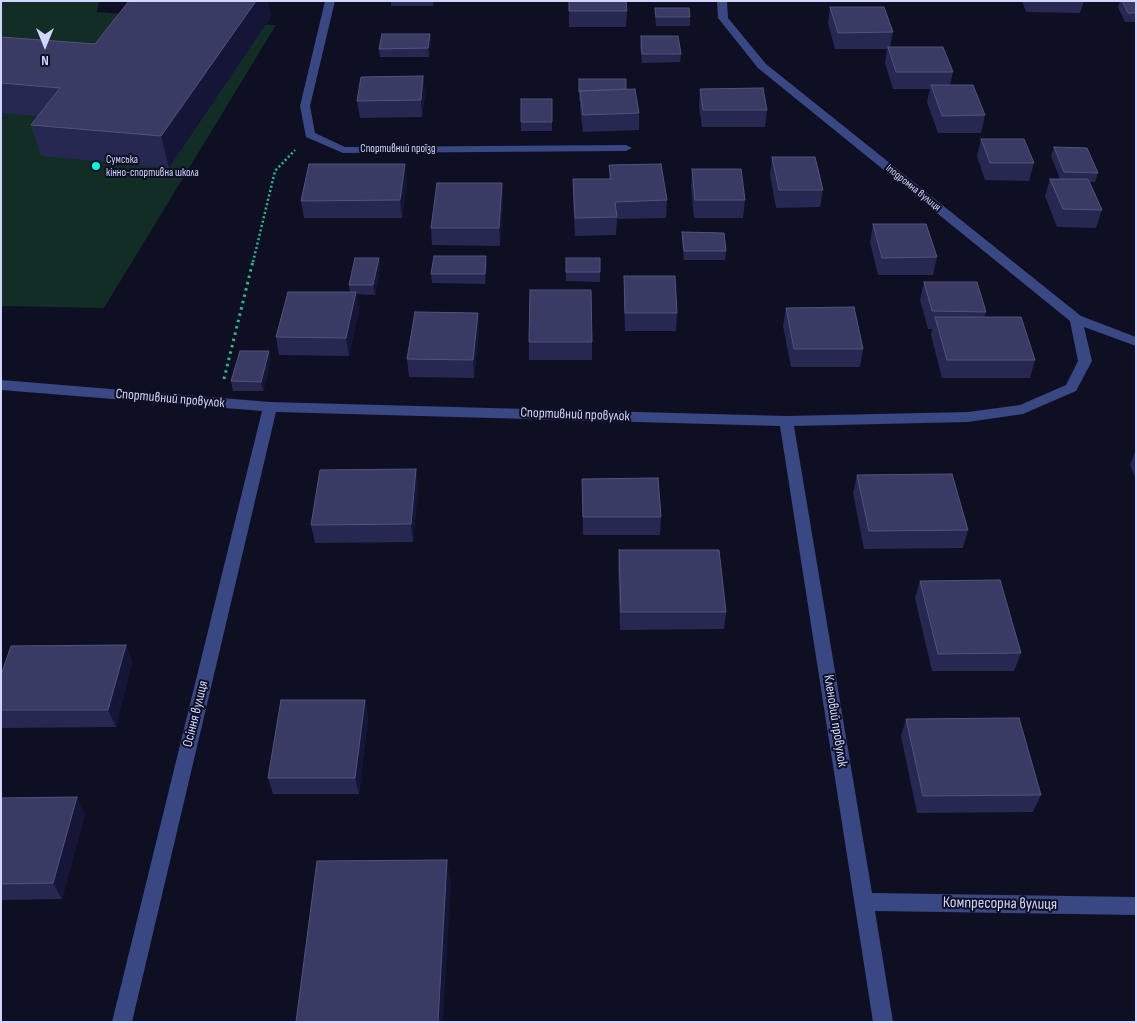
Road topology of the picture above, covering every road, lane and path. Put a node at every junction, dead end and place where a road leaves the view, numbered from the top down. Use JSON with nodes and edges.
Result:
{"nodes":[{"id":1,"x":330,"y":1,"type":"edge"},
{"id":2,"x":722,"y":1,"type":"edge"},
{"id":3,"x":310,"y":135,"type":"junction"},
{"id":4,"x":626,"y":148,"type":"dead end"},
{"id":5,"x":1076,"y":319,"type":"junction"},
{"id":6,"x":1136,"y":342,"type":"edge"},
{"id":7,"x":1,"y":385,"type":"edge"},
{"id":8,"x":218,"y":403,"type":"junction"},
{"id":9,"x":270,"y":407,"type":"junction"},
{"id":10,"x":786,"y":421,"type":"junction"},
{"id":11,"x":864,"y":902,"type":"junction"},
{"id":12,"x":1136,"y":906,"type":"edge"},
{"id":13,"x":122,"y":1022,"type":"edge"},
{"id":14,"x":883,"y":1022,"type":"edge"}],
"edges":[{"from":1,"to":3,"type":"street"},
{"from":2,"to":5,"type":"street","name":"Іподромна вулиця"},
{"from":3,"to":4,"type":"street","name":"Спортивний проїзд"},
{"from":3,"to":8,"type":"path"},
{"from":5,"to":6,"type":"street","name":"Іподромна вулиця"},
{"from":5,"to":10,"type":"street","name":"Спортивний провулок"},
{"from":7,"to":8,"type":"street","name":"Спортивний провулок"},
{"from":8,"to":9,"type":"street","name":"Спортивний провулок"},
{"from":9,"to":10,"type":"street","name":"Спортивний провулок"},
{"from":9,"to":13,"type":"street","name":"Осіння вулиця"},
{"from":10,"to":11,"type":"street","name":"Кленовий провулок"},
{"from":11,"to":12,"type":"street","name":"Компресорна вулиця"},
{"from":11,"to":14,"type":"street","name":"Кленовий провулок"}]}
